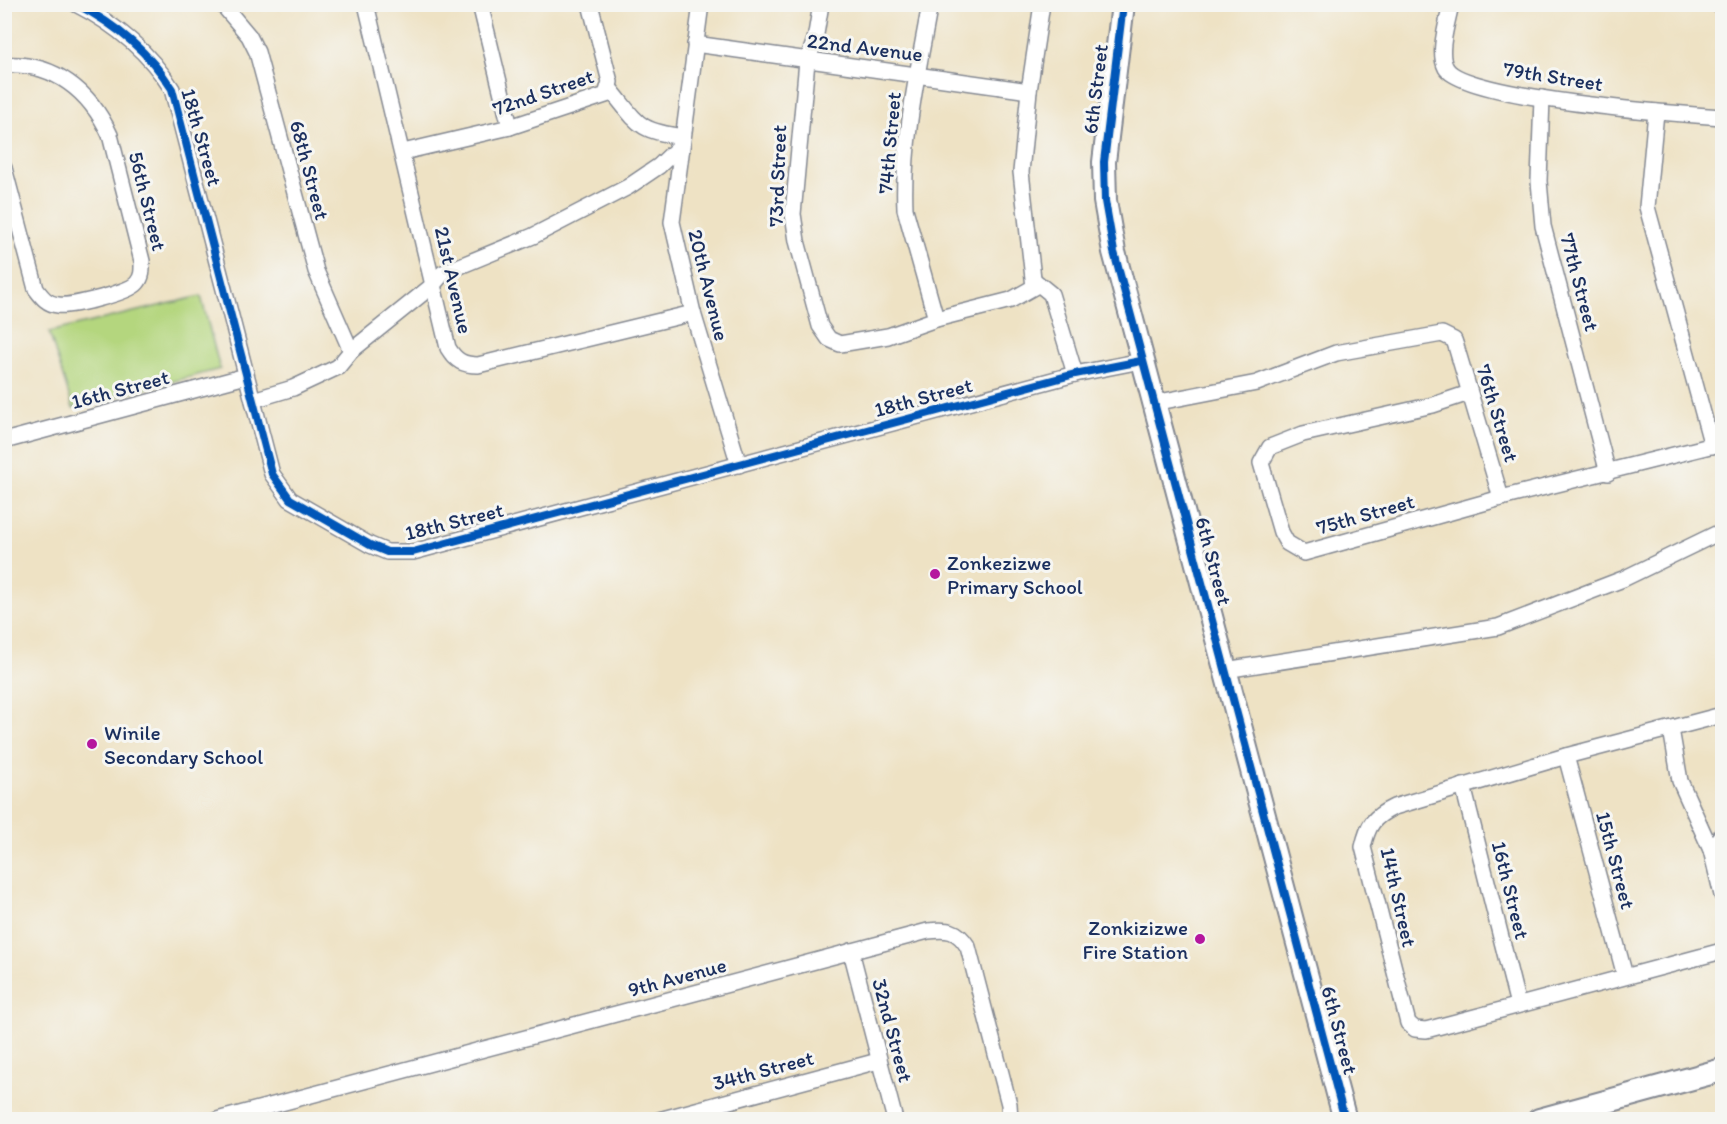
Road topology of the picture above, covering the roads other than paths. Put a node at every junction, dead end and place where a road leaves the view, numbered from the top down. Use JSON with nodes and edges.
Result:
{"nodes":[{"id":1,"x":76,"y":4,"type":"edge"},
{"id":2,"x":222,"y":4,"type":"edge"},
{"id":3,"x":366,"y":4,"type":"edge"},
{"id":4,"x":480,"y":4,"type":"edge"},
{"id":5,"x":590,"y":4,"type":"edge"},
{"id":6,"x":701,"y":4,"type":"edge"},
{"id":7,"x":821,"y":4,"type":"edge"},
{"id":8,"x":930,"y":4,"type":"edge"},
{"id":9,"x":1042,"y":4,"type":"edge"},
{"id":10,"x":1123,"y":4,"type":"edge"},
{"id":11,"x":1451,"y":4,"type":"edge"},
{"id":12,"x":1717,"y":4,"type":"edge"},
{"id":13,"x":1722,"y":5,"type":"edge"},
{"id":14,"x":695,"y":44,"type":"junction"},
{"id":15,"x":807,"y":61,"type":"junction"},
{"id":16,"x":4,"y":65,"type":"edge"},
{"id":17,"x":917,"y":75,"type":"junction"},
{"id":18,"x":610,"y":89,"type":"junction"},
{"id":19,"x":1029,"y":91,"type":"junction"},
{"id":20,"x":1542,"y":98,"type":"junction"},
{"id":21,"x":1656,"y":112,"type":"junction"},
{"id":22,"x":1722,"y":117,"type":"edge"},
{"id":23,"x":510,"y":127,"type":"junction"},
{"id":24,"x":682,"y":141,"type":"junction"},
{"id":25,"x":403,"y":152,"type":"junction"},
{"id":26,"x":4,"y":168,"type":"edge"},
{"id":27,"x":8,"y":199,"type":"edge"},
{"id":28,"x":1035,"y":280,"type":"junction"},
{"id":29,"x":433,"y":285,"type":"junction"},
{"id":30,"x":693,"y":313,"type":"junction"},
{"id":31,"x":936,"y":319,"type":"junction"},
{"id":32,"x":351,"y":351,"type":"junction"},
{"id":33,"x":1141,"y":361,"type":"junction"},
{"id":34,"x":1075,"y":374,"type":"junction"},
{"id":35,"x":246,"y":376,"type":"junction"},
{"id":36,"x":1469,"y":393,"type":"junction"},
{"id":37,"x":253,"y":400,"type":"junction"},
{"id":38,"x":1154,"y":404,"type":"junction"},
{"id":39,"x":4,"y":441,"type":"edge"},
{"id":40,"x":1717,"y":444,"type":"edge"},
{"id":41,"x":739,"y":465,"type":"junction"},
{"id":42,"x":1608,"y":473,"type":"junction"},
{"id":43,"x":1501,"y":498,"type":"junction"},
{"id":44,"x":1722,"y":531,"type":"edge"},
{"id":45,"x":1225,"y":669,"type":"junction"},
{"id":46,"x":1722,"y":715,"type":"edge"},
{"id":47,"x":1671,"y":729,"type":"junction"},
{"id":48,"x":1566,"y":756,"type":"junction"},
{"id":49,"x":1463,"y":786,"type":"junction"},
{"id":50,"x":1722,"y":834,"type":"edge"},
{"id":51,"x":1711,"y":850,"type":"junction"},
{"id":52,"x":1722,"y":895,"type":"edge"},
{"id":53,"x":851,"y":951,"type":"junction"},
{"id":54,"x":1722,"y":951,"type":"edge"},
{"id":55,"x":1624,"y":976,"type":"junction"},
{"id":56,"x":1518,"y":1005,"type":"junction"},
{"id":57,"x":878,"y":1061,"type":"junction"},
{"id":58,"x":1722,"y":1070,"type":"edge"},
{"id":59,"x":1551,"y":1118,"type":"edge"},
{"id":60,"x":217,"y":1119,"type":"edge"},
{"id":61,"x":659,"y":1119,"type":"edge"},
{"id":62,"x":896,"y":1119,"type":"edge"},
{"id":63,"x":1010,"y":1119,"type":"edge"},
{"id":64,"x":1345,"y":1119,"type":"edge"}],
"edges":[{"from":1,"to":35,"type":"street","name":"18th Street"},
{"from":2,"to":32,"type":"street","name":"68th Street"},
{"from":3,"to":25,"type":"street","name":"21st Avenue"},
{"from":4,"to":23,"type":"street"},
{"from":5,"to":18,"type":"street","name":"72nd Street"},
{"from":6,"to":14,"type":"street","name":"20th Avenue"},
{"from":7,"to":15,"type":"street","name":"73rd Street"},
{"from":8,"to":17,"type":"street","name":"74th Street"},
{"from":9,"to":19,"type":"street"},
{"from":10,"to":33,"type":"street","name":"6th Street"},
{"from":11,"to":20,"type":"street","name":"79th Street"},
{"from":12,"to":13,"type":"street"},
{"from":14,"to":15,"type":"street","name":"22nd Avenue"},
{"from":14,"to":24,"type":"street","name":"20th Avenue"},
{"from":15,"to":17,"type":"street","name":"22nd Avenue"},
{"from":15,"to":31,"type":"street","name":"73rd Street"},
{"from":16,"to":27,"type":"street","name":"56th Street"},
{"from":17,"to":19,"type":"street","name":"22nd Avenue"},
{"from":17,"to":31,"type":"street","name":"74th Street"},
{"from":18,"to":23,"type":"street","name":"72nd Street"},
{"from":18,"to":24,"type":"street"},
{"from":19,"to":28,"type":"street"},
{"from":20,"to":21,"type":"street","name":"79th Street"},
{"from":20,"to":42,"type":"street","name":"77th Street"},
{"from":21,"to":22,"type":"street","name":"79th Street"},
{"from":21,"to":40,"type":"street"},
{"from":23,"to":25,"type":"street","name":"72nd Street"},
{"from":24,"to":29,"type":"street"},
{"from":24,"to":30,"type":"street","name":"20th Avenue"},
{"from":25,"to":29,"type":"street","name":"21st Avenue"},
{"from":26,"to":27,"type":"street","name":"56th Street"},
{"from":28,"to":31,"type":"street","name":"73rd Street"},
{"from":28,"to":34,"type":"street"},
{"from":29,"to":30,"type":"street","name":"21st Avenue"},
{"from":29,"to":32,"type":"street"},
{"from":30,"to":41,"type":"street","name":"20th Avenue"},
{"from":32,"to":37,"type":"street"},
{"from":33,"to":34,"type":"street","name":"18th Street"},
{"from":33,"to":38,"type":"street","name":"6th Street"},
{"from":34,"to":41,"type":"street","name":"18th Street"},
{"from":35,"to":37,"type":"street","name":"18th Street"},
{"from":35,"to":39,"type":"street","name":"16th Street"},
{"from":36,"to":38,"type":"street","name":"76th Street"},
{"from":36,"to":43,"type":"street","name":"76th Street"},
{"from":36,"to":43,"type":"street","name":"75th Street"},
{"from":37,"to":41,"type":"street","name":"18th Street"},
{"from":38,"to":45,"type":"street","name":"6th Street"},
{"from":40,"to":42,"type":"street","name":"75th Street"},
{"from":42,"to":43,"type":"street","name":"75th Street"},
{"from":44,"to":45,"type":"street"},
{"from":45,"to":64,"type":"street","name":"6th Street"},
{"from":46,"to":47,"type":"street","name":"14th Street"},
{"from":47,"to":48,"type":"street","name":"14th Street"},
{"from":47,"to":51,"type":"street"},
{"from":48,"to":49,"type":"street","name":"14th Street"},
{"from":48,"to":55,"type":"street","name":"15th Street"},
{"from":49,"to":56,"type":"street","name":"16th Street"},
{"from":49,"to":56,"type":"street","name":"14th Street"},
{"from":50,"to":51,"type":"street"},
{"from":51,"to":52,"type":"street"},
{"from":53,"to":57,"type":"street","name":"32nd Street"},
{"from":53,"to":60,"type":"street","name":"9th Avenue"},
{"from":53,"to":63,"type":"street","name":"9th Avenue"},
{"from":54,"to":55,"type":"street","name":"14th Street"},
{"from":55,"to":56,"type":"street","name":"14th Street"},
{"from":57,"to":61,"type":"street","name":"34th Street"},
{"from":57,"to":62,"type":"street","name":"32nd Street"},
{"from":58,"to":59,"type":"street"}]}
